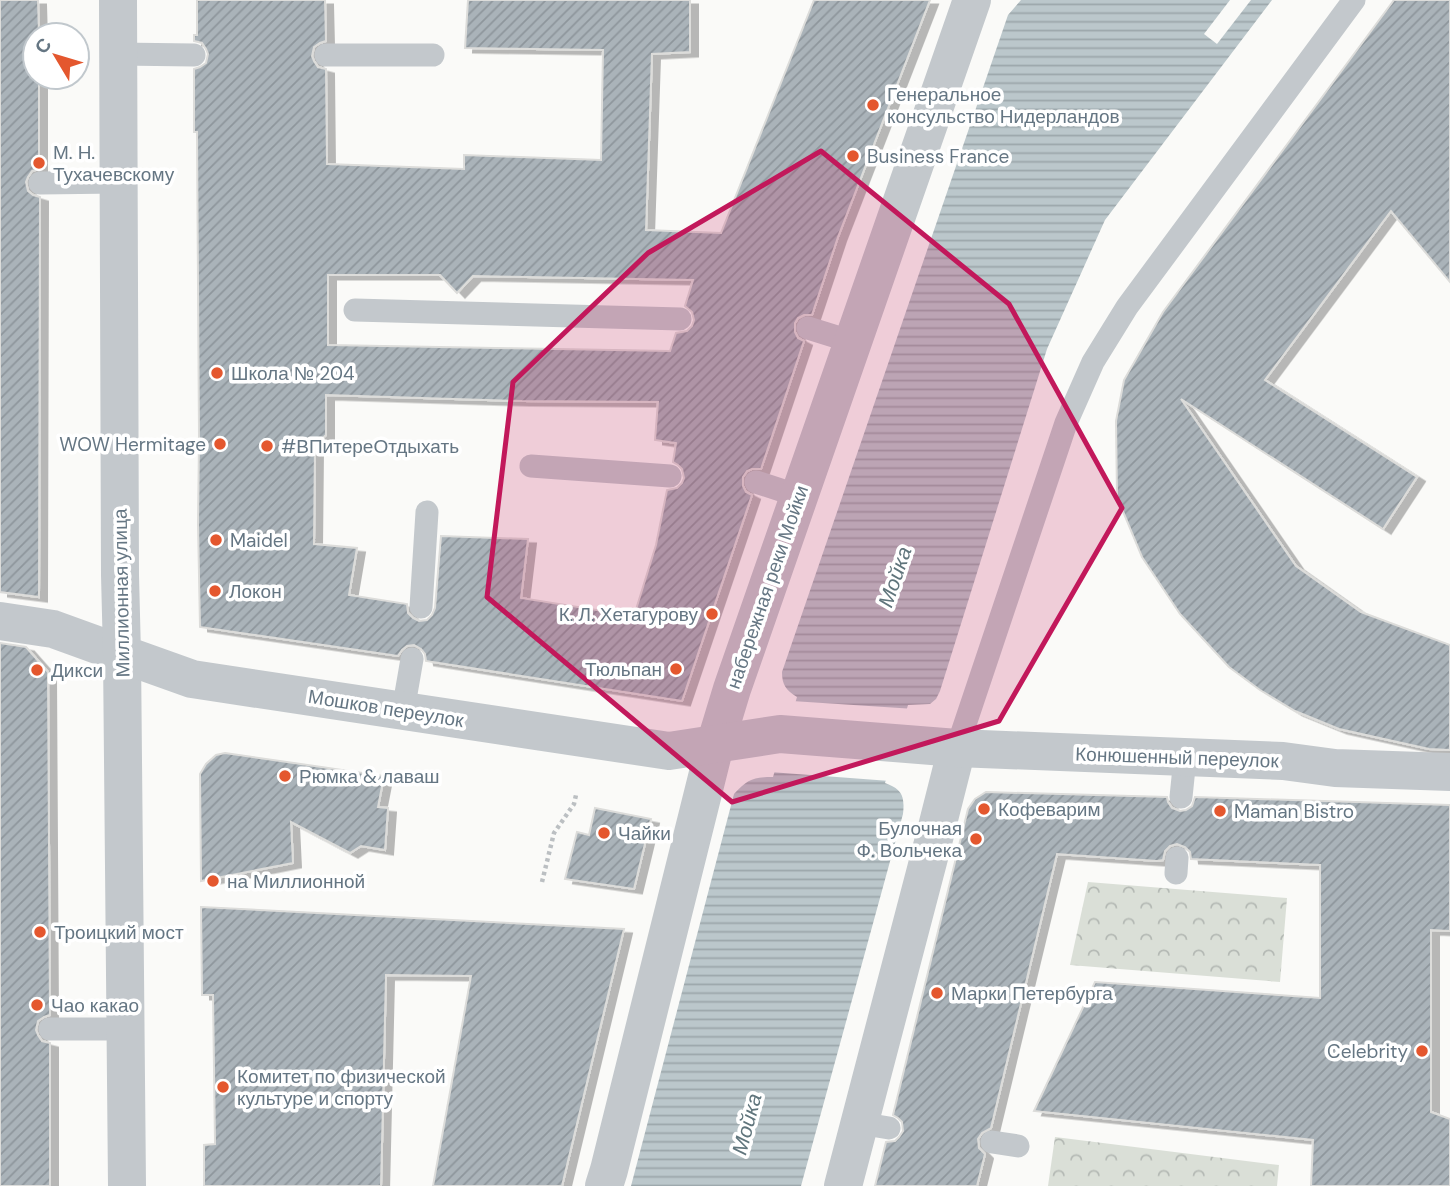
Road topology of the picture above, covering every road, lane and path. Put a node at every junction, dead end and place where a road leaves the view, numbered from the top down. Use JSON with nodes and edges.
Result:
{"nodes":[{"id":1,"x":118,"y":0,"type":"edge"},
{"id":2,"x":972,"y":0,"type":"edge"},
{"id":3,"x":1354,"y":0,"type":"edge"},
{"id":4,"x":118,"y":54,"type":"junction"},
{"id":5,"x":194,"y":55,"type":"dead end"},
{"id":6,"x":326,"y":55,"type":"dead end"},
{"id":7,"x":433,"y":55,"type":"dead end"},
{"id":8,"x":119,"y":182,"type":"junction"},
{"id":9,"x":40,"y":183,"type":"dead end"},
{"id":10,"x":355,"y":310,"type":"dead end"},
{"id":11,"x":680,"y":319,"type":"dead end"},
{"id":12,"x":808,"y":328,"type":"dead end"},
{"id":13,"x":853,"y":342,"type":"junction"},
{"id":14,"x":531,"y":466,"type":"dead end"},
{"id":15,"x":670,"y":476,"type":"dead end"},
{"id":16,"x":756,"y":482,"type":"dead end"},
{"id":17,"x":799,"y":496,"type":"junction"},
{"id":18,"x":427,"y":512,"type":"dead end"},
{"id":19,"x":421,"y":607,"type":"dead end"},
{"id":20,"x":0,"y":621,"type":"edge"},
{"id":21,"x":122,"y":654,"type":"junction"},
{"id":22,"x":412,"y":659,"type":"dead end"},
{"id":23,"x":403,"y":711,"type":"junction"},
{"id":24,"x":904,"y":744,"type":"joint"},
{"id":25,"x":715,"y":745,"type":"junction"},
{"id":26,"x":957,"y":748,"type":"junction"},
{"id":27,"x":1185,"y":758,"type":"junction"},
{"id":28,"x":1450,"y":772,"type":"edge"},
{"id":29,"x":576,"y":795,"type":"dead end"},
{"id":30,"x":1181,"y":797,"type":"dead end"},
{"id":31,"x":542,"y":882,"type":"dead end"},
{"id":32,"x":50,"y":1029,"type":"dead end"},
{"id":33,"x":125,"y":1029,"type":"junction"},
{"id":34,"x":992,"y":1142,"type":"dead end"},
{"id":35,"x":1018,"y":1146,"type":"dead end"},
{"id":36,"x":127,"y":1186,"type":"edge"},
{"id":37,"x":604,"y":1186,"type":"edge"},
{"id":38,"x":843,"y":1186,"type":"edge"}],
"edges":[{"from":1,"to":4,"type":"street","name":"Миллионная улица"},
{"from":2,"to":13,"type":"street","name":"набережная реки Мойки"},
{"from":3,"to":26,"type":"lane"},
{"from":4,"to":5,"type":"lane"},
{"from":4,"to":8,"type":"street","name":"Миллионная улица"},
{"from":6,"to":7,"type":"lane"},
{"from":8,"to":9,"type":"lane"},
{"from":8,"to":21,"type":"street","name":"Миллионная улица"},
{"from":10,"to":11,"type":"lane"},
{"from":12,"to":13,"type":"lane"},
{"from":13,"to":17,"type":"street","name":"набережная реки Мойки"},
{"from":14,"to":15,"type":"lane"},
{"from":16,"to":17,"type":"lane"},
{"from":17,"to":25,"type":"street","name":"набережная реки Мойки"},
{"from":18,"to":19,"type":"lane"},
{"from":20,"to":21,"type":"street","name":"Мошков переулок"},
{"from":21,"to":23,"type":"street","name":"Мошков переулок"},
{"from":21,"to":33,"type":"street","name":"Миллионная улица"},
{"from":22,"to":23,"type":"lane"},
{"from":23,"to":25,"type":"street","name":"Мошков переулок"},
{"from":24,"to":25,"type":"street","name":"Мошков переулок"},
{"from":24,"to":26,"type":"street","name":"Конюшенный переулок"},
{"from":25,"to":37,"type":"street","name":"набережная реки Мойки"},
{"from":26,"to":27,"type":"street","name":"Конюшенный переулок"},
{"from":26,"to":38,"type":"street"},
{"from":27,"to":28,"type":"street","name":"Конюшенный переулок"},
{"from":27,"to":30,"type":"lane"},
{"from":29,"to":31,"type":"path"},
{"from":32,"to":33,"type":"lane"},
{"from":33,"to":36,"type":"street","name":"Миллионная улица"},
{"from":34,"to":35,"type":"lane"}]}
